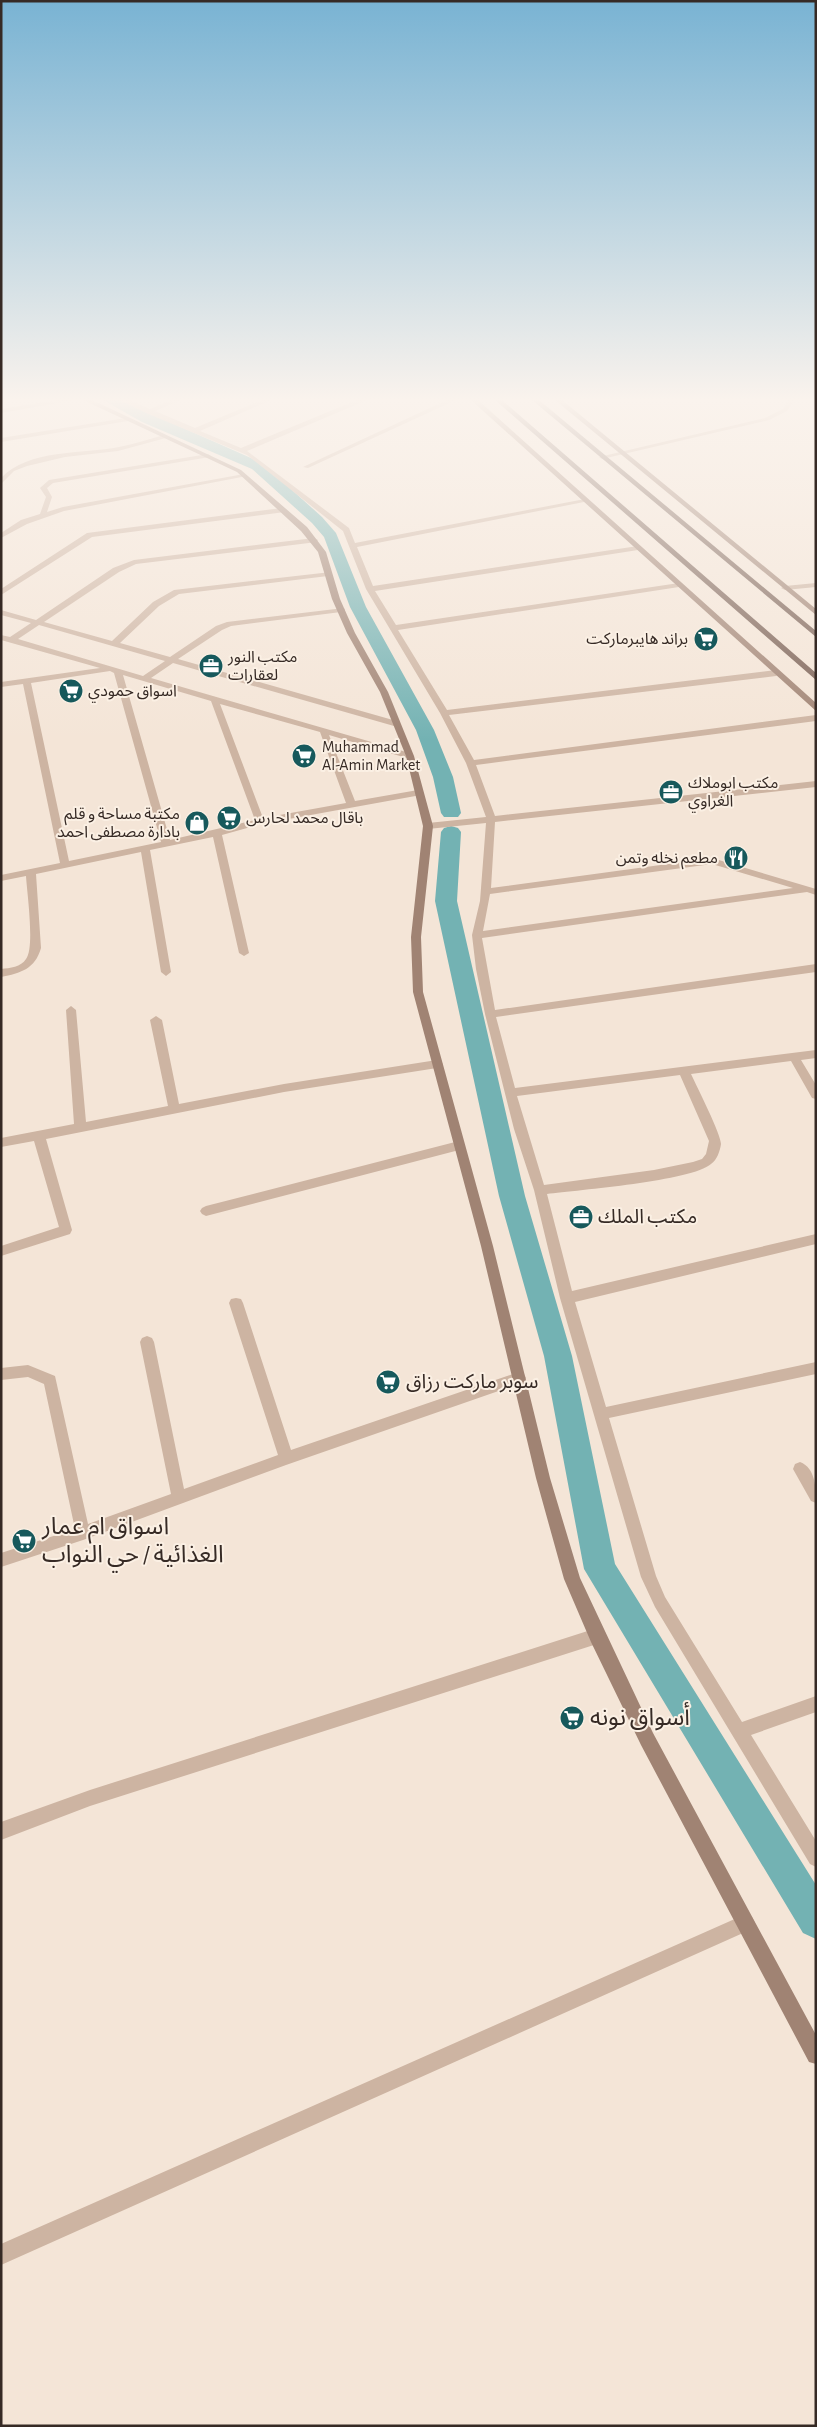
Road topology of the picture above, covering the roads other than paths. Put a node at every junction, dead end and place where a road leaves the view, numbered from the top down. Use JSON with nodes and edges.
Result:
{"nodes":[{"id":1,"x":47,"y":513,"type":"edge"},
{"id":2,"x":257,"y":513,"type":"edge"},
{"id":3,"x":285,"y":513,"type":"edge"},
{"id":4,"x":325,"y":513,"type":"edge"},
{"id":5,"x":522,"y":513,"type":"edge"},
{"id":6,"x":599,"y":513,"type":"edge"},
{"id":7,"x":628,"y":513,"type":"edge"},
{"id":8,"x":669,"y":513,"type":"edge"},
{"id":9,"x":695,"y":513,"type":"edge"},
{"id":10,"x":43,"y":514,"type":"joint"},
{"id":11,"x":1,"y":536,"type":"edge"},
{"id":12,"x":314,"y":540,"type":"junction"},
{"id":13,"x":353,"y":546,"type":"junction"},
{"id":14,"x":638,"y":548,"type":"junction"},
{"id":15,"x":328,"y":574,"type":"junction"},
{"id":16,"x":679,"y":585,"type":"junction"},
{"id":17,"x":816,"y":585,"type":"edge"},
{"id":18,"x":785,"y":588,"type":"junction"},
{"id":19,"x":370,"y":590,"type":"junction"},
{"id":20,"x":1,"y":593,"type":"edge"},
{"id":21,"x":341,"y":610,"type":"junction"},
{"id":22,"x":1,"y":612,"type":"edge"},
{"id":23,"x":816,"y":613,"type":"edge"},
{"id":24,"x":37,"y":622,"type":"junction"},
{"id":25,"x":393,"y":628,"type":"junction"},
{"id":26,"x":816,"y":636,"type":"edge"},
{"id":27,"x":1,"y":637,"type":"edge"},
{"id":28,"x":11,"y":640,"type":"junction"},
{"id":29,"x":114,"y":644,"type":"junction"},
{"id":30,"x":170,"y":660,"type":"junction"},
{"id":31,"x":115,"y":670,"type":"junction"},
{"id":32,"x":776,"y":673,"type":"junction"},
{"id":33,"x":145,"y":678,"type":"junction"},
{"id":34,"x":816,"y":678,"type":"edge"},
{"id":35,"x":26,"y":681,"type":"junction"},
{"id":36,"x":1,"y":685,"type":"edge"},
{"id":37,"x":214,"y":698,"type":"junction"},
{"id":38,"x":816,"y":708,"type":"edge"},
{"id":39,"x":444,"y":712,"type":"junction"},
{"id":40,"x":816,"y":718,"type":"edge"},
{"id":41,"x":398,"y":724,"type":"junction"},
{"id":42,"x":323,"y":730,"type":"junction"},
{"id":43,"x":410,"y":756,"type":"junction"},
{"id":44,"x":471,"y":763,"type":"junction"},
{"id":45,"x":816,"y":784,"type":"edge"},
{"id":46,"x":418,"y":793,"type":"junction"},
{"id":47,"x":351,"y":803,"type":"junction"},
{"id":48,"x":491,"y":818,"type":"junction"},
{"id":49,"x":260,"y":821,"type":"junction"},
{"id":50,"x":428,"y":826,"type":"junction"},
{"id":51,"x":217,"y":833,"type":"junction"},
{"id":52,"x":166,"y":842,"type":"junction"},
{"id":53,"x":145,"y":847,"type":"junction"},
{"id":54,"x":65,"y":864,"type":"junction"},
{"id":55,"x":31,"y":872,"type":"junction"},
{"id":56,"x":1,"y":878,"type":"edge"},
{"id":57,"x":812,"y":891,"type":"edge"},
{"id":58,"x":486,"y":892,"type":"junction"},
{"id":59,"x":477,"y":935,"type":"junction"},
{"id":60,"x":244,"y":953,"type":"dead end"},
{"id":61,"x":816,"y":968,"type":"edge"},
{"id":62,"x":166,"y":972,"type":"dead end"},
{"id":63,"x":1,"y":973,"type":"edge"},
{"id":64,"x":71,"y":1010,"type":"dead end"},
{"id":65,"x":490,"y":1014,"type":"junction"},
{"id":66,"x":156,"y":1020,"type":"dead end"},
{"id":67,"x":816,"y":1054,"type":"edge"},
{"id":68,"x":794,"y":1057,"type":"junction"},
{"id":69,"x":437,"y":1064,"type":"junction"},
{"id":70,"x":684,"y":1071,"type":"junction"},
{"id":71,"x":511,"y":1093,"type":"junction"},
{"id":72,"x":816,"y":1095,"type":"edge"},
{"id":73,"x":174,"y":1109,"type":"junction"},
{"id":74,"x":80,"y":1126,"type":"junction"},
{"id":75,"x":38,"y":1136,"type":"junction"},
{"id":76,"x":1,"y":1143,"type":"edge"},
{"id":77,"x":459,"y":1146,"type":"junction"},
{"id":78,"x":540,"y":1190,"type":"junction"},
{"id":79,"x":206,"y":1211,"type":"dead end"},
{"id":80,"x":816,"y":1239,"type":"edge"},
{"id":81,"x":1,"y":1251,"type":"edge"},
{"id":82,"x":567,"y":1298,"type":"junction"},
{"id":83,"x":236,"y":1303,"type":"dead end"},
{"id":84,"x":147,"y":1342,"type":"dead end"},
{"id":85,"x":816,"y":1368,"type":"edge"},
{"id":86,"x":1,"y":1374,"type":"edge"},
{"id":87,"x":519,"y":1378,"type":"junction"},
{"id":88,"x":600,"y":1414,"type":"junction"},
{"id":89,"x":286,"y":1458,"type":"junction"},
{"id":90,"x":800,"y":1469,"type":"dead end"},
{"id":91,"x":816,"y":1496,"type":"edge"},
{"id":92,"x":179,"y":1498,"type":"junction"},
{"id":93,"x":83,"y":1534,"type":"junction"},
{"id":94,"x":1,"y":1560,"type":"edge"},
{"id":95,"x":597,"y":1636,"type":"junction"},
{"id":96,"x":816,"y":1704,"type":"edge"},
{"id":97,"x":740,"y":1731,"type":"junction"},
{"id":98,"x":1,"y":1831,"type":"edge"},
{"id":99,"x":816,"y":1858,"type":"edge"},
{"id":100,"x":746,"y":1924,"type":"junction"},
{"id":101,"x":816,"y":2055,"type":"edge"},
{"id":102,"x":1,"y":2255,"type":"edge"}],
"edges":[{"from":1,"to":10,"type":"street"},
{"from":2,"to":20,"type":"street"},
{"from":3,"to":12,"type":"street"},
{"from":4,"to":13,"type":"street"},
{"from":5,"to":13,"type":"street"},
{"from":6,"to":14,"type":"street"},
{"from":7,"to":34,"type":"main road"},
{"from":8,"to":26,"type":"main road"},
{"from":9,"to":18,"type":"street"},
{"from":10,"to":11,"type":"street"},
{"from":12,"to":15,"type":"street"},
{"from":12,"to":24,"type":"street"},
{"from":13,"to":19,"type":"street"},
{"from":14,"to":16,"type":"street"},
{"from":14,"to":19,"type":"street"},
{"from":15,"to":21,"type":"street"},
{"from":15,"to":29,"type":"street"},
{"from":16,"to":25,"type":"street"},
{"from":16,"to":32,"type":"street"},
{"from":17,"to":18,"type":"street"},
{"from":18,"to":23,"type":"street"},
{"from":19,"to":25,"type":"street"},
{"from":21,"to":30,"type":"street"},
{"from":21,"to":41,"type":"street"},
{"from":22,"to":24,"type":"street"},
{"from":24,"to":28,"type":"street"},
{"from":24,"to":29,"type":"street"},
{"from":25,"to":39,"type":"street"},
{"from":27,"to":28,"type":"street"},
{"from":28,"to":31,"type":"street"},
{"from":29,"to":30,"type":"street"},
{"from":30,"to":33,"type":"street"},
{"from":30,"to":41,"type":"street"},
{"from":31,"to":33,"type":"street"},
{"from":31,"to":35,"type":"street"},
{"from":31,"to":52,"type":"street"},
{"from":32,"to":38,"type":"street"},
{"from":32,"to":39,"type":"street"},
{"from":33,"to":37,"type":"street"},
{"from":35,"to":36,"type":"street"},
{"from":35,"to":54,"type":"street"},
{"from":37,"to":42,"type":"street"},
{"from":37,"to":49,"type":"street"},
{"from":39,"to":44,"type":"street"},
{"from":40,"to":44,"type":"street"},
{"from":41,"to":43,"type":"street"},
{"from":42,"to":43,"type":"street"},
{"from":42,"to":47,"type":"street"},
{"from":43,"to":46,"type":"street"},
{"from":44,"to":48,"type":"street"},
{"from":45,"to":48,"type":"street"},
{"from":46,"to":47,"type":"street"},
{"from":46,"to":50,"type":"street"},
{"from":47,"to":49,"type":"street"},
{"from":48,"to":50,"type":"street"},
{"from":48,"to":58,"type":"street"},
{"from":49,"to":51,"type":"street"},
{"from":50,"to":69,"type":"street"},
{"from":51,"to":52,"type":"street"},
{"from":51,"to":60,"type":"street"},
{"from":52,"to":53,"type":"street"},
{"from":53,"to":54,"type":"street"},
{"from":53,"to":62,"type":"street"},
{"from":54,"to":55,"type":"street"},
{"from":55,"to":56,"type":"street"},
{"from":55,"to":63,"type":"street"},
{"from":57,"to":58,"type":"street"},
{"from":57,"to":59,"type":"street"},
{"from":58,"to":59,"type":"street"},
{"from":59,"to":65,"type":"street"},
{"from":61,"to":65,"type":"street"},
{"from":64,"to":74,"type":"street"},
{"from":65,"to":71,"type":"street"},
{"from":66,"to":73,"type":"street"},
{"from":67,"to":68,"type":"street"},
{"from":68,"to":70,"type":"street"},
{"from":68,"to":72,"type":"street"},
{"from":69,"to":73,"type":"street"},
{"from":69,"to":77,"type":"street"},
{"from":70,"to":71,"type":"street"},
{"from":70,"to":78,"type":"street"},
{"from":71,"to":78,"type":"street"},
{"from":73,"to":74,"type":"street"},
{"from":74,"to":75,"type":"street"},
{"from":75,"to":76,"type":"street"},
{"from":75,"to":81,"type":"street"},
{"from":77,"to":79,"type":"street"},
{"from":77,"to":87,"type":"street"},
{"from":78,"to":82,"type":"street"},
{"from":80,"to":82,"type":"street"},
{"from":82,"to":88,"type":"street"},
{"from":83,"to":89,"type":"street"},
{"from":84,"to":92,"type":"street"},
{"from":85,"to":88,"type":"street"},
{"from":86,"to":93,"type":"street"},
{"from":87,"to":89,"type":"street"},
{"from":87,"to":95,"type":"street"},
{"from":88,"to":97,"type":"street"},
{"from":89,"to":92,"type":"street"},
{"from":90,"to":91,"type":"street"},
{"from":92,"to":93,"type":"street"},
{"from":93,"to":94,"type":"street"},
{"from":95,"to":98,"type":"street"},
{"from":95,"to":100,"type":"street"},
{"from":96,"to":97,"type":"street"},
{"from":97,"to":99,"type":"street"},
{"from":100,"to":101,"type":"street"},
{"from":100,"to":102,"type":"street"}]}
